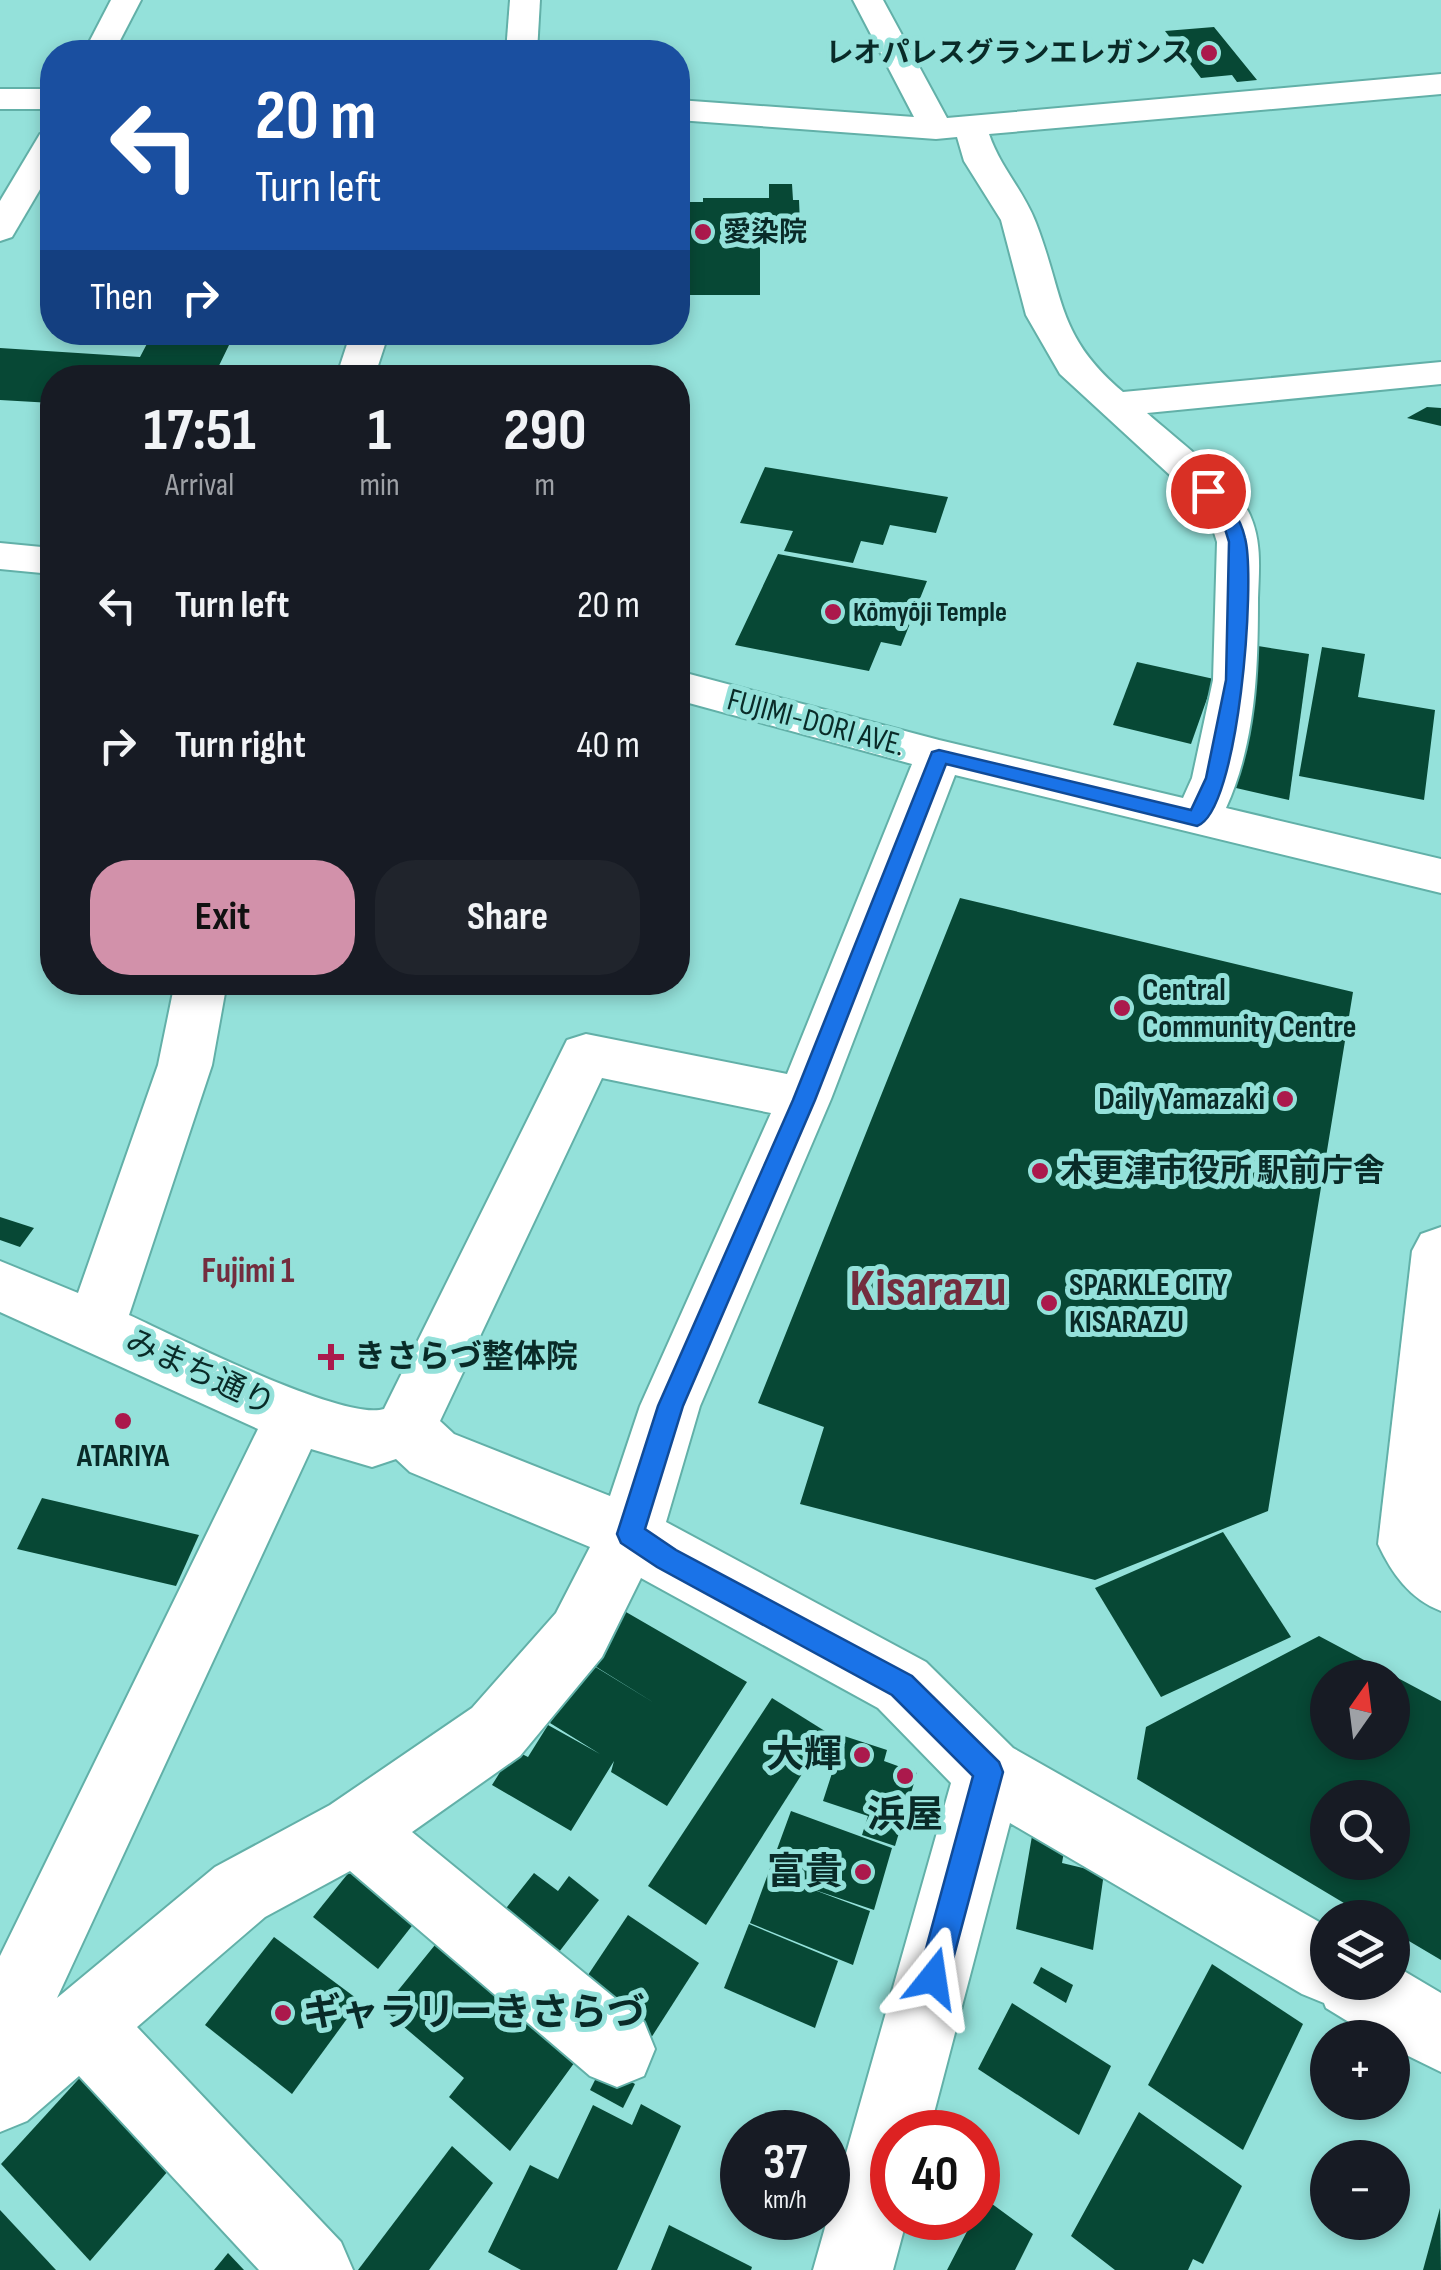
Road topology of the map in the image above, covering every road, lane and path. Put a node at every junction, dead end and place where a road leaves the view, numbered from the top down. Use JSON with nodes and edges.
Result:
{"nodes":[{"id":1,"x":126,"y":0,"type":"edge"},
{"id":2,"x":525,"y":0,"type":"edge"},
{"id":3,"x":868,"y":0,"type":"edge"},
{"id":4,"x":105,"y":40,"type":"edge"},
{"id":5,"x":523,"y":40,"type":"edge"},
{"id":6,"x":1441,"y":84,"type":"edge"},
{"id":7,"x":0,"y":99,"type":"edge"},
{"id":8,"x":40,"y":99,"type":"edge"},
{"id":9,"x":690,"y":111,"type":"edge"},
{"id":10,"x":953,"y":128,"type":"junction"},
{"id":11,"x":40,"y":162,"type":"edge"},
{"id":12,"x":0,"y":230,"type":"edge"},
{"id":13,"x":1441,"y":373,"type":"edge"},
{"id":14,"x":1114,"y":405,"type":"junction"},
{"id":15,"x":0,"y":556,"type":"edge"},
{"id":16,"x":40,"y":559,"type":"edge"},
{"id":17,"x":690,"y":688,"type":"edge"},
{"id":18,"x":939,"y":756,"type":"junction"},
{"id":19,"x":1197,"y":819,"type":"junction"},
{"id":20,"x":1364,"y":859,"type":"junction"},
{"id":21,"x":1441,"y":876,"type":"edge"},
{"id":22,"x":1441,"y":908,"type":"edge"},
{"id":23,"x":198,"y":995,"type":"edge"},
{"id":24,"x":804,"y":1100,"type":"junction"},
{"id":25,"x":1441,"y":1251,"type":"edge"},
{"id":26,"x":0,"y":1285,"type":"edge"},
{"id":27,"x":96,"y":1325,"type":"junction"},
{"id":28,"x":1437,"y":1328,"type":"edge"},
{"id":29,"x":296,"y":1417,"type":"junction"},
{"id":30,"x":405,"y":1429,"type":"junction"},
{"id":31,"x":1431,"y":1432,"type":"edge"},
{"id":32,"x":630,"y":1534,"type":"junction"},
{"id":33,"x":1441,"y":1581,"type":"edge"},
{"id":34,"x":989,"y":1772,"type":"junction"},
{"id":35,"x":355,"y":1830,"type":"junction"},
{"id":36,"x":1310,"y":1958,"type":"edge"},
{"id":37,"x":1382,"y":2000,"type":"edge"},
{"id":38,"x":82,"y":2024,"type":"junction"},
{"id":39,"x":1441,"y":2035,"type":"edge"},
{"id":40,"x":0,"y":2037,"type":"edge"},
{"id":41,"x":617,"y":2048,"type":"dead end"},
{"id":42,"x":0,"y":2094,"type":"edge"},
{"id":43,"x":313,"y":2270,"type":"edge"},
{"id":44,"x":853,"y":2270,"type":"edge"}],
"edges":[{"from":1,"to":4,"type":"street"},
{"from":2,"to":5,"type":"street"},
{"from":3,"to":10,"type":"street"},
{"from":6,"to":10,"type":"street"},
{"from":7,"to":8,"type":"street"},
{"from":9,"to":10,"type":"street"},
{"from":10,"to":14,"type":"street"},
{"from":11,"to":12,"type":"street"},
{"from":13,"to":14,"type":"street"},
{"from":14,"to":19,"type":"street"},
{"from":15,"to":16,"type":"street"},
{"from":17,"to":18,"type":"street","name":"FUJIMI-DORI AVE."},
{"from":18,"to":19,"type":"street","name":"FUJIMI-DORI AVE."},
{"from":18,"to":24,"type":"street"},
{"from":19,"to":20,"type":"street","name":"FUJIMI-DORI AVE."},
{"from":20,"to":21,"type":"street","name":"FUJIMI-DORI AVE."},
{"from":20,"to":22,"type":"street"},
{"from":23,"to":27,"type":"street"},
{"from":24,"to":30,"type":"street"},
{"from":24,"to":32,"type":"street"},
{"from":25,"to":28,"type":"street"},
{"from":26,"to":27,"type":"street","name":"みまち通り"},
{"from":27,"to":29,"type":"street","name":"みまち通り"},
{"from":28,"to":31,"type":"street"},
{"from":29,"to":30,"type":"street","name":"みまち通り"},
{"from":29,"to":40,"type":"street"},
{"from":30,"to":32,"type":"street"},
{"from":31,"to":33,"type":"street"},
{"from":32,"to":34,"type":"street"},
{"from":32,"to":35,"type":"street"},
{"from":34,"to":36,"type":"street"},
{"from":34,"to":44,"type":"street"},
{"from":35,"to":38,"type":"street"},
{"from":35,"to":41,"type":"street"},
{"from":37,"to":39,"type":"street"},
{"from":38,"to":42,"type":"street"},
{"from":38,"to":43,"type":"street"}]}
